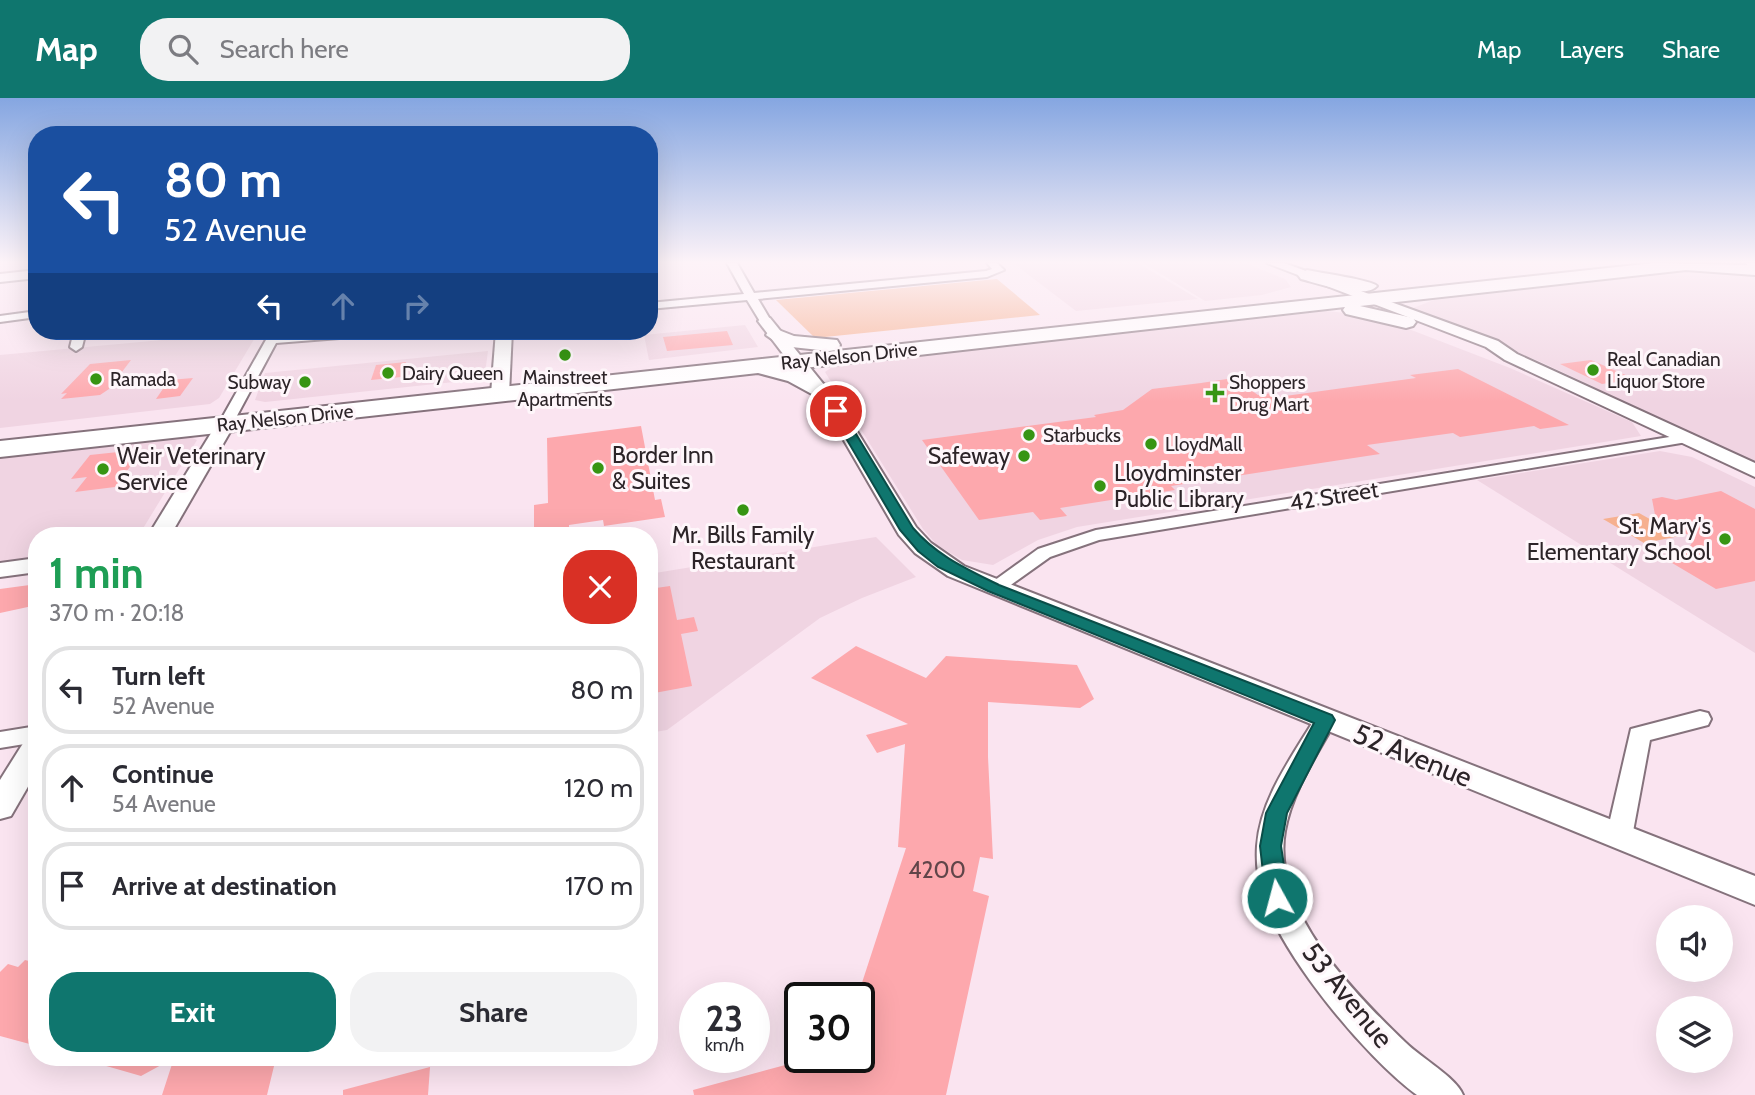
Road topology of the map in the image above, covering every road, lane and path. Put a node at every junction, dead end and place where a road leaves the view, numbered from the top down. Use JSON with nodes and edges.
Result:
{"nodes":[{"id":1,"x":760,"y":310,"type":"edge"},
{"id":2,"x":1190,"y":310,"type":"edge"},
{"id":3,"x":1273,"y":310,"type":"edge"},
{"id":4,"x":1352,"y":310,"type":"edge"},
{"id":5,"x":1386,"y":310,"type":"edge"},
{"id":6,"x":1407,"y":310,"type":"edge"},
{"id":7,"x":28,"y":315,"type":"edge"},
{"id":8,"x":0,"y":319,"type":"edge"},
{"id":9,"x":1415,"y":321,"type":"junction"},
{"id":10,"x":78,"y":340,"type":"edge"},
{"id":11,"x":274,"y":340,"type":"edge"},
{"id":12,"x":503,"y":340,"type":"edge"},
{"id":13,"x":782,"y":342,"type":"junction"},
{"id":14,"x":76,"y":347,"type":"dead end"},
{"id":15,"x":733,"y":368,"type":"junction"},
{"id":16,"x":500,"y":389,"type":"junction"},
{"id":17,"x":821,"y":392,"type":"junction"},
{"id":18,"x":229,"y":418,"type":"junction"},
{"id":19,"x":0,"y":437,"type":"edge"},
{"id":20,"x":1688,"y":438,"type":"junction"},
{"id":21,"x":0,"y":449,"type":"edge"},
{"id":22,"x":1755,"y":471,"type":"edge"},
{"id":23,"x":164,"y":527,"type":"edge"},
{"id":24,"x":28,"y":566,"type":"edge"},
{"id":25,"x":0,"y":570,"type":"edge"},
{"id":26,"x":994,"y":588,"type":"junction"},
{"id":27,"x":1700,"y":719,"type":"dead end"},
{"id":28,"x":1325,"y":720,"type":"junction"},
{"id":29,"x":28,"y":735,"type":"edge"},
{"id":30,"x":0,"y":740,"type":"edge"},
{"id":31,"x":28,"y":759,"type":"edge"},
{"id":32,"x":0,"y":807,"type":"edge"},
{"id":33,"x":1619,"y":837,"type":"junction"},
{"id":34,"x":1755,"y":891,"type":"edge"},
{"id":35,"x":1447,"y":1095,"type":"edge"}],
"edges":[{"from":1,"to":13,"type":"street"},
{"from":2,"to":13,"type":"highway","name":"Ray Nelson Drive"},
{"from":3,"to":13,"type":"highway","name":"Ray Nelson Drive"},
{"from":4,"to":9,"type":"highway"},
{"from":5,"to":9,"type":"street"},
{"from":6,"to":9,"type":"highway"},
{"from":7,"to":8,"type":"street"},
{"from":9,"to":20,"type":"street"},
{"from":10,"to":14,"type":"street"},
{"from":11,"to":18,"type":"street"},
{"from":12,"to":16,"type":"street"},
{"from":13,"to":15,"type":"highway","name":"Ray Nelson Drive"},
{"from":13,"to":16,"type":"highway","name":"Ray Nelson Drive"},
{"from":13,"to":17,"type":"street","name":"52 Avenue"},
{"from":15,"to":16,"type":"highway","name":"Ray Nelson Drive"},
{"from":15,"to":17,"type":"highway"},
{"from":16,"to":18,"type":"highway","name":"Ray Nelson Drive"},
{"from":17,"to":26,"type":"street","name":"52 Avenue"},
{"from":18,"to":19,"type":"highway","name":"Ray Nelson Drive"},
{"from":18,"to":21,"type":"highway","name":"Ray Nelson Drive"},
{"from":18,"to":23,"type":"street"},
{"from":20,"to":22,"type":"street"},
{"from":20,"to":26,"type":"street","name":"42 Street"},
{"from":24,"to":25,"type":"street"},
{"from":26,"to":28,"type":"street","name":"52 Avenue"},
{"from":27,"to":33,"type":"street"},
{"from":28,"to":33,"type":"street","name":"52 Avenue"},
{"from":28,"to":35,"type":"street","name":"53 Avenue"},
{"from":29,"to":30,"type":"street"},
{"from":31,"to":32,"type":"street"},
{"from":33,"to":34,"type":"street","name":"52 Avenue"}]}
